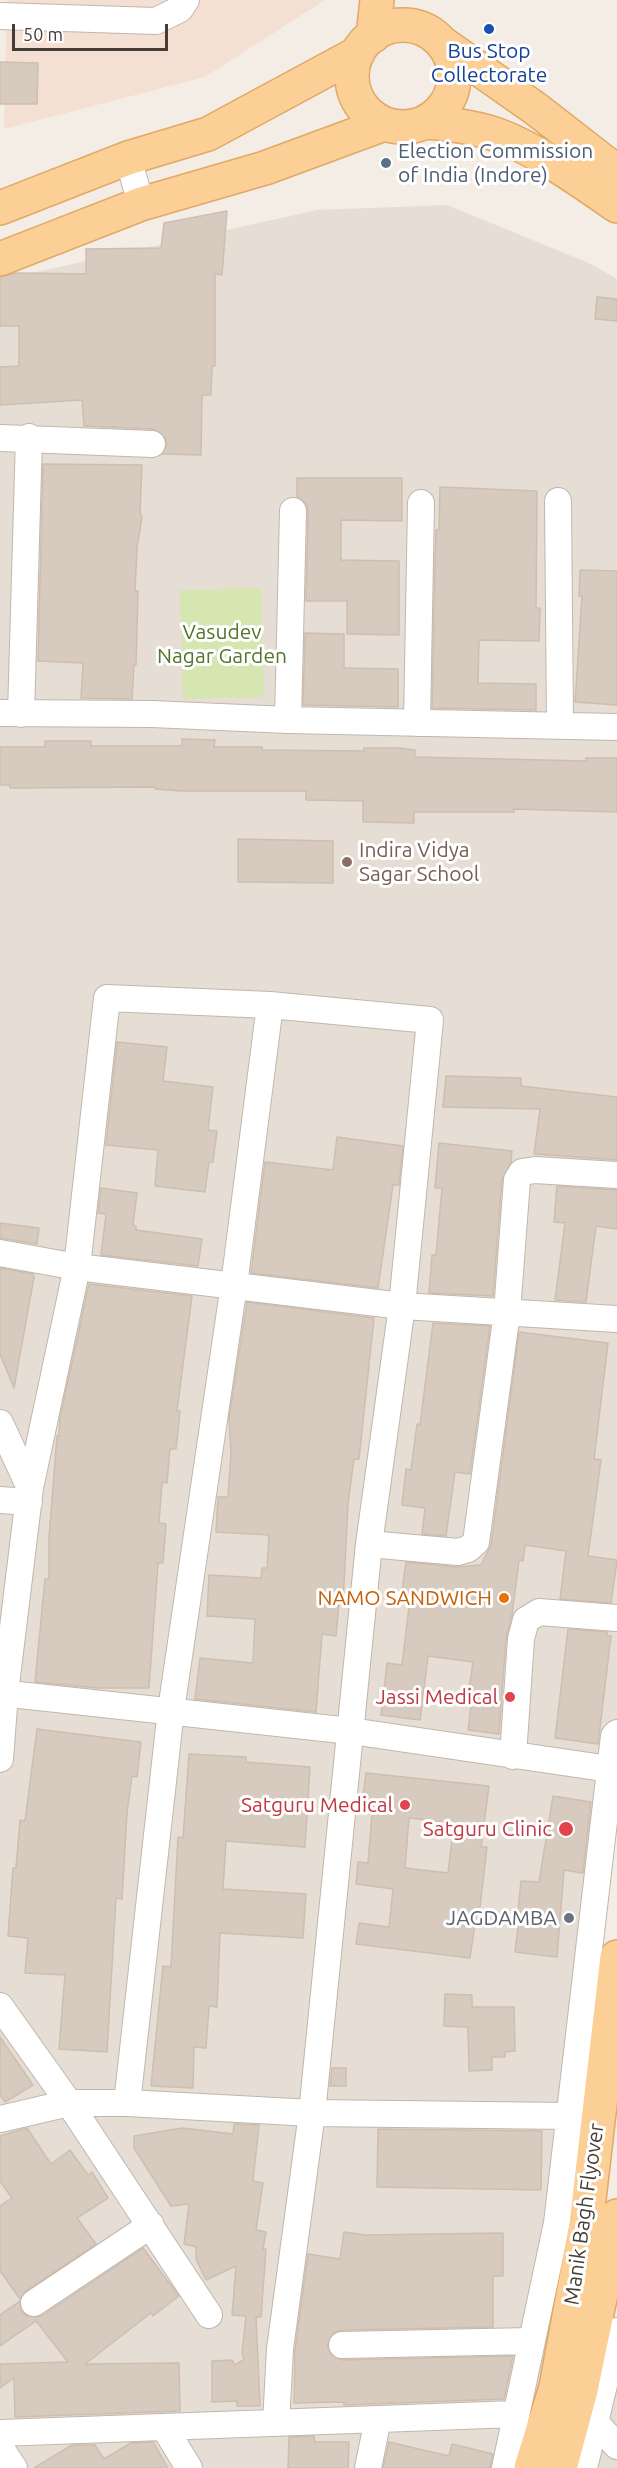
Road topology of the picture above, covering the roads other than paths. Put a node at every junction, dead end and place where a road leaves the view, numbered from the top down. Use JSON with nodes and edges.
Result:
{"nodes":[{"id":1,"x":186,"y":0,"type":"edge"},
{"id":2,"x":377,"y":0,"type":"edge"},
{"id":3,"x":0,"y":16,"type":"edge"},
{"id":4,"x":426,"y":23,"type":"edge"},
{"id":5,"x":365,"y":44,"type":"junction"},
{"id":6,"x":427,"y":122,"type":"junction"},
{"id":7,"x":384,"y":124,"type":"junction"},
{"id":8,"x":128,"y":158,"type":"junction"},
{"id":9,"x":617,"y":172,"type":"edge"},
{"id":10,"x":141,"y":204,"type":"junction"},
{"id":11,"x":617,"y":206,"type":"edge"},
{"id":12,"x":0,"y":208,"type":"edge"},
{"id":13,"x":0,"y":259,"type":"edge"},
{"id":14,"x":29,"y":437,"type":"junction"},
{"id":15,"x":0,"y":438,"type":"edge"},
{"id":16,"x":152,"y":444,"type":"dead end"},
{"id":17,"x":558,"y":501,"type":"dead end"},
{"id":18,"x":421,"y":503,"type":"dead end"},
{"id":19,"x":293,"y":511,"type":"dead end"},
{"id":20,"x":11,"y":713,"type":"edge"},
{"id":21,"x":288,"y":720,"type":"junction"},
{"id":22,"x":417,"y":723,"type":"junction"},
{"id":23,"x":560,"y":723,"type":"junction"},
{"id":24,"x":617,"y":727,"type":"edge"},
{"id":25,"x":270,"y":1005,"type":"junction"},
{"id":26,"x":617,"y":1175,"type":"edge"},
{"id":27,"x":0,"y":1253,"type":"edge"},
{"id":28,"x":77,"y":1267,"type":"junction"},
{"id":29,"x":234,"y":1285,"type":"junction"},
{"id":30,"x":402,"y":1306,"type":"junction"},
{"id":31,"x":507,"y":1312,"type":"junction"},
{"id":32,"x":617,"y":1318,"type":"edge"},
{"id":33,"x":0,"y":1423,"type":"edge"},
{"id":34,"x":29,"y":1495,"type":"junction"},
{"id":35,"x":0,"y":1500,"type":"edge"},
{"id":36,"x":369,"y":1544,"type":"junction"},
{"id":37,"x":617,"y":1618,"type":"edge"},
{"id":38,"x":2,"y":1693,"type":"edge"},
{"id":39,"x":171,"y":1710,"type":"junction"},
{"id":40,"x":351,"y":1731,"type":"junction"},
{"id":41,"x":617,"y":1733,"type":"edge"},
{"id":42,"x":513,"y":1756,"type":"junction"},
{"id":43,"x":0,"y":1760,"type":"edge"},
{"id":44,"x":610,"y":1770,"type":"junction"},
{"id":45,"x":617,"y":1957,"type":"edge"},
{"id":46,"x":0,"y":2006,"type":"edge"},
{"id":47,"x":69,"y":2103,"type":"junction"},
{"id":48,"x":127,"y":2103,"type":"junction"},
{"id":49,"x":312,"y":2113,"type":"junction"},
{"id":50,"x":569,"y":2116,"type":"junction"},
{"id":51,"x":0,"y":2119,"type":"edge"},
{"id":52,"x":617,"y":2216,"type":"edge"},
{"id":53,"x":151,"y":2225,"type":"junction"},
{"id":54,"x":34,"y":2303,"type":"dead end"},
{"id":55,"x":209,"y":2315,"type":"dead end"},
{"id":56,"x":616,"y":2335,"type":"edge"},
{"id":57,"x":531,"y":2341,"type":"junction"},
{"id":58,"x":342,"y":2345,"type":"dead end"},
{"id":59,"x":515,"y":2414,"type":"junction"},
{"id":60,"x":378,"y":2419,"type":"junction"},
{"id":61,"x":595,"y":2422,"type":"junction"},
{"id":62,"x":276,"y":2423,"type":"junction"},
{"id":63,"x":164,"y":2427,"type":"junction"},
{"id":64,"x":0,"y":2433,"type":"edge"},
{"id":65,"x":617,"y":2446,"type":"edge"},
{"id":66,"x":189,"y":2468,"type":"edge"},
{"id":67,"x":368,"y":2468,"type":"edge"},
{"id":68,"x":505,"y":2468,"type":"edge"},
{"id":69,"x":531,"y":2468,"type":"edge"},
{"id":70,"x":560,"y":2468,"type":"edge"},
{"id":71,"x":584,"y":2468,"type":"edge"}],
"edges":[{"from":1,"to":3,"type":"street"},
{"from":2,"to":5,"type":"main road"},
{"from":4,"to":5,"type":"main road"},
{"from":4,"to":6,"type":"main road"},
{"from":4,"to":9,"type":"main road"},
{"from":5,"to":7,"type":"main road"},
{"from":5,"to":8,"type":"main road"},
{"from":6,"to":7,"type":"main road"},
{"from":6,"to":11,"type":"main road"},
{"from":7,"to":10,"type":"main road"},
{"from":8,"to":10,"type":"street"},
{"from":8,"to":12,"type":"main road"},
{"from":10,"to":13,"type":"main road"},
{"from":14,"to":15,"type":"street"},
{"from":14,"to":16,"type":"street"},
{"from":14,"to":20,"type":"street"},
{"from":17,"to":23,"type":"street"},
{"from":18,"to":22,"type":"street"},
{"from":19,"to":21,"type":"street"},
{"from":20,"to":21,"type":"street"},
{"from":21,"to":22,"type":"street"},
{"from":22,"to":23,"type":"street"},
{"from":23,"to":24,"type":"street"},
{"from":25,"to":28,"type":"street"},
{"from":25,"to":29,"type":"street"},
{"from":25,"to":30,"type":"street"},
{"from":26,"to":31,"type":"street"},
{"from":27,"to":28,"type":"street"},
{"from":28,"to":29,"type":"street"},
{"from":28,"to":34,"type":"street"},
{"from":29,"to":30,"type":"street"},
{"from":29,"to":39,"type":"street"},
{"from":30,"to":31,"type":"street"},
{"from":30,"to":36,"type":"street"},
{"from":31,"to":32,"type":"street"},
{"from":31,"to":36,"type":"street"},
{"from":33,"to":34,"type":"street"},
{"from":34,"to":35,"type":"street"},
{"from":34,"to":38,"type":"street"},
{"from":36,"to":40,"type":"street"},
{"from":37,"to":42,"type":"street"},
{"from":38,"to":39,"type":"street"},
{"from":38,"to":43,"type":"street"},
{"from":39,"to":40,"type":"street"},
{"from":39,"to":48,"type":"street"},
{"from":40,"to":42,"type":"street"},
{"from":40,"to":49,"type":"street"},
{"from":41,"to":44,"type":"street"},
{"from":42,"to":44,"type":"street"},
{"from":44,"to":50,"type":"street"},
{"from":45,"to":69,"type":"main road","name":"Manik Bagh Flyover"},
{"from":46,"to":47,"type":"street"},
{"from":47,"to":48,"type":"street"},
{"from":47,"to":51,"type":"street"},
{"from":47,"to":53,"type":"street"},
{"from":48,"to":49,"type":"street"},
{"from":49,"to":50,"type":"street"},
{"from":49,"to":62,"type":"street"},
{"from":50,"to":57,"type":"street"},
{"from":52,"to":70,"type":"main road","name":"Manik Bagh Flyover"},
{"from":53,"to":54,"type":"street"},
{"from":53,"to":55,"type":"street"},
{"from":56,"to":61,"type":"street"},
{"from":57,"to":58,"type":"street"},
{"from":57,"to":59,"type":"street"},
{"from":59,"to":60,"type":"street"},
{"from":59,"to":68,"type":"street"},
{"from":60,"to":62,"type":"street"},
{"from":60,"to":67,"type":"street"},
{"from":61,"to":65,"type":"street"},
{"from":61,"to":71,"type":"street"},
{"from":62,"to":63,"type":"street"},
{"from":63,"to":64,"type":"street"},
{"from":63,"to":66,"type":"street"}]}
